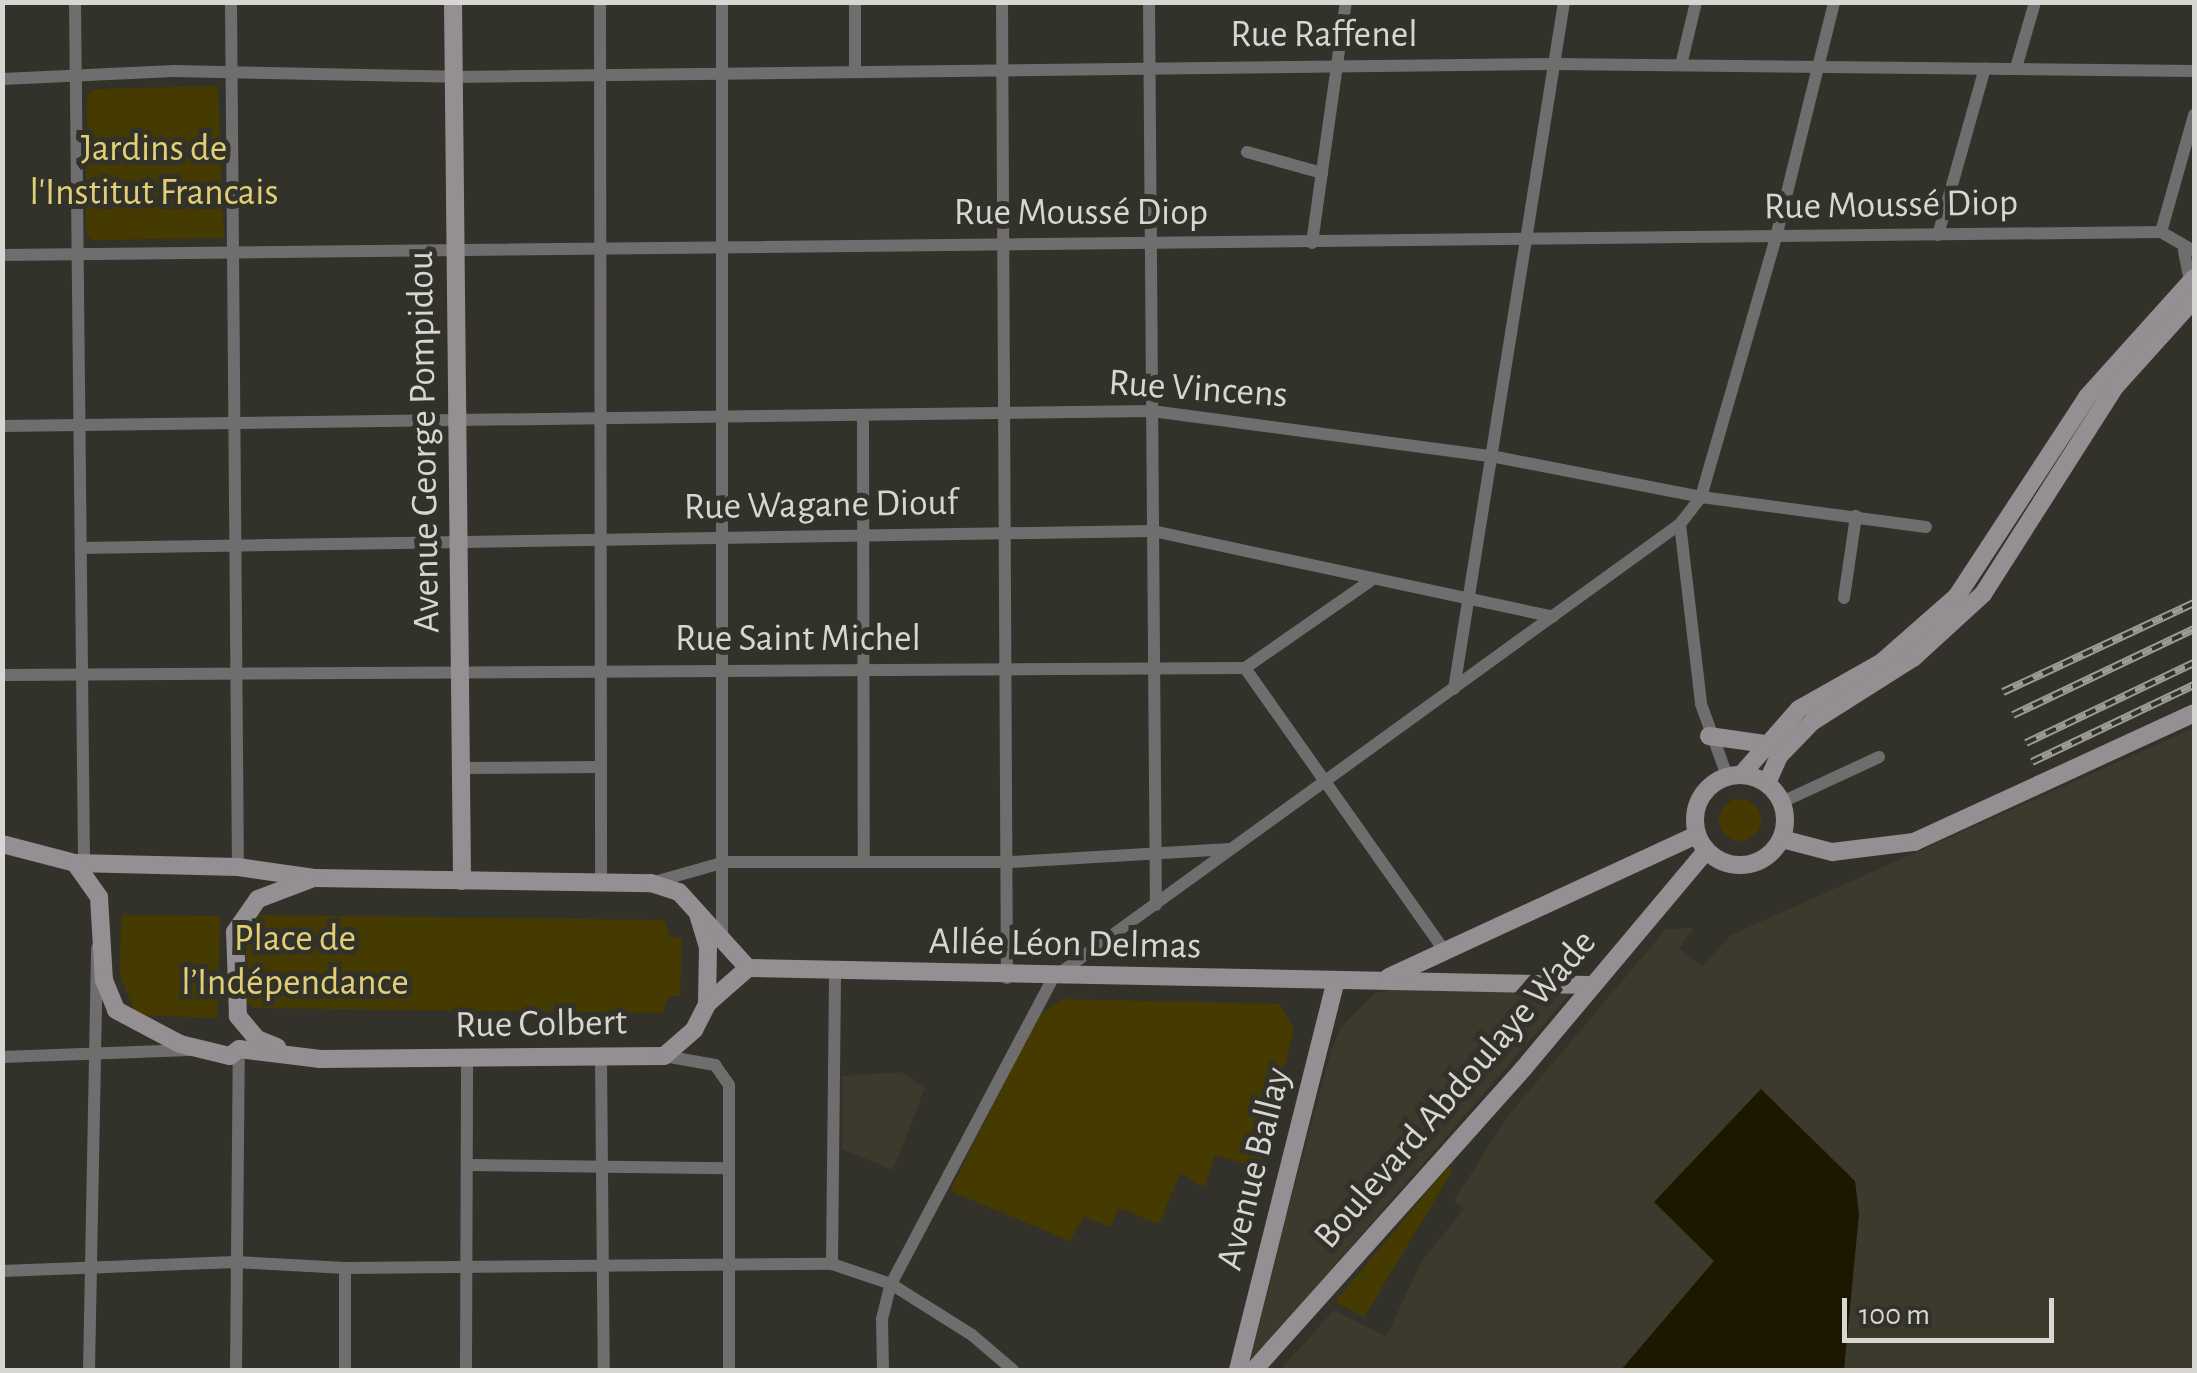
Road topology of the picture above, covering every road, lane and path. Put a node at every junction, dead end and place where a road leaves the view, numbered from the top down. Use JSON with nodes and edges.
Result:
{"nodes":[{"id":1,"x":75,"y":2,"type":"edge"},
{"id":2,"x":232,"y":2,"type":"edge"},
{"id":3,"x":454,"y":2,"type":"edge"},
{"id":4,"x":600,"y":2,"type":"edge"},
{"id":5,"x":722,"y":2,"type":"edge"},
{"id":6,"x":855,"y":2,"type":"edge"},
{"id":7,"x":1002,"y":2,"type":"edge"},
{"id":8,"x":1148,"y":2,"type":"edge"},
{"id":9,"x":1346,"y":2,"type":"edge"},
{"id":10,"x":1564,"y":2,"type":"edge"},
{"id":11,"x":1696,"y":2,"type":"edge"},
{"id":12,"x":1834,"y":2,"type":"edge"},
{"id":13,"x":2035,"y":2,"type":"edge"},
{"id":14,"x":1554,"y":64,"type":"junction"},
{"id":15,"x":1681,"y":64,"type":"junction"},
{"id":16,"x":1338,"y":66,"type":"junction"},
{"id":17,"x":1816,"y":66,"type":"junction"},
{"id":18,"x":1149,"y":68,"type":"junction"},
{"id":19,"x":1985,"y":68,"type":"junction"},
{"id":20,"x":2016,"y":68,"type":"junction"},
{"id":21,"x":1004,"y":69,"type":"junction"},
{"id":22,"x":854,"y":70,"type":"junction"},
{"id":23,"x":2194,"y":71,"type":"edge"},
{"id":24,"x":722,"y":72,"type":"junction"},
{"id":25,"x":600,"y":74,"type":"junction"},
{"id":26,"x":76,"y":75,"type":"junction"},
{"id":27,"x":232,"y":77,"type":"junction"},
{"id":28,"x":454,"y":77,"type":"junction"},
{"id":29,"x":2,"y":78,"type":"edge"},
{"id":30,"x":2194,"y":116,"type":"edge"},
{"id":31,"x":1246,"y":152,"type":"dead end"},
{"id":32,"x":1322,"y":173,"type":"junction"},
{"id":33,"x":2161,"y":232,"type":"junction"},
{"id":34,"x":1938,"y":235,"type":"junction"},
{"id":35,"x":1776,"y":237,"type":"junction"},
{"id":36,"x":1312,"y":242,"type":"junction"},
{"id":37,"x":1150,"y":243,"type":"junction"},
{"id":38,"x":1525,"y":243,"type":"junction"},
{"id":39,"x":1004,"y":244,"type":"junction"},
{"id":40,"x":723,"y":247,"type":"junction"},
{"id":41,"x":600,"y":248,"type":"junction"},
{"id":42,"x":456,"y":250,"type":"junction"},
{"id":43,"x":2189,"y":251,"type":"edge"},
{"id":44,"x":233,"y":252,"type":"junction"},
{"id":45,"x":2,"y":254,"type":"edge"},
{"id":46,"x":78,"y":254,"type":"junction"},
{"id":47,"x":2193,"y":286,"type":"edge"},
{"id":48,"x":1152,"y":411,"type":"junction"},
{"id":49,"x":1004,"y":413,"type":"junction"},
{"id":50,"x":863,"y":415,"type":"junction"},
{"id":51,"x":723,"y":416,"type":"junction"},
{"id":52,"x":600,"y":418,"type":"junction"},
{"id":53,"x":457,"y":419,"type":"junction"},
{"id":54,"x":234,"y":423,"type":"junction"},
{"id":55,"x":80,"y":425,"type":"junction"},
{"id":56,"x":2,"y":426,"type":"edge"},
{"id":57,"x":1491,"y":456,"type":"junction"},
{"id":58,"x":1701,"y":497,"type":"junction"},
{"id":59,"x":1856,"y":516,"type":"junction"},
{"id":60,"x":1680,"y":524,"type":"junction"},
{"id":61,"x":1926,"y":527,"type":"dead end"},
{"id":62,"x":1153,"y":532,"type":"junction"},
{"id":63,"x":1004,"y":533,"type":"junction"},
{"id":64,"x":863,"y":536,"type":"junction"},
{"id":65,"x":724,"y":538,"type":"junction"},
{"id":66,"x":600,"y":540,"type":"junction"},
{"id":67,"x":459,"y":542,"type":"junction"},
{"id":68,"x":236,"y":546,"type":"junction"},
{"id":69,"x":80,"y":548,"type":"junction"},
{"id":70,"x":1370,"y":580,"type":"junction"},
{"id":71,"x":1844,"y":598,"type":"dead end"},
{"id":72,"x":1468,"y":600,"type":"junction"},
{"id":73,"x":1553,"y":617,"type":"junction"},
{"id":74,"x":1154,"y":668,"type":"junction"},
{"id":75,"x":1246,"y":668,"type":"junction"},
{"id":76,"x":864,"y":670,"type":"junction"},
{"id":77,"x":1006,"y":670,"type":"junction"},
{"id":78,"x":724,"y":671,"type":"junction"},
{"id":79,"x":460,"y":672,"type":"junction"},
{"id":80,"x":601,"y":672,"type":"junction"},
{"id":81,"x":82,"y":674,"type":"junction"},
{"id":82,"x":237,"y":674,"type":"junction"},
{"id":83,"x":2,"y":675,"type":"edge"},
{"id":84,"x":1454,"y":688,"type":"junction"},
{"id":85,"x":2194,"y":713,"type":"edge"},
{"id":86,"x":1709,"y":736,"type":"junction"},
{"id":87,"x":1766,"y":744,"type":"junction"},
{"id":88,"x":1879,"y":756,"type":"dead end"},
{"id":89,"x":601,"y":767,"type":"junction"},
{"id":90,"x":461,"y":768,"type":"junction"},
{"id":91,"x":1734,"y":775,"type":"junction"},
{"id":92,"x":1326,"y":782,"type":"junction"},
{"id":93,"x":1767,"y":783,"type":"junction"},
{"id":94,"x":1782,"y":802,"type":"junction"},
{"id":95,"x":1782,"y":839,"type":"junction"},
{"id":96,"x":1702,"y":843,"type":"junction"},
{"id":97,"x":2,"y":844,"type":"edge"},
{"id":98,"x":1232,"y":849,"type":"junction"},
{"id":99,"x":1155,"y":854,"type":"junction"},
{"id":100,"x":864,"y":861,"type":"junction"},
{"id":101,"x":725,"y":862,"type":"junction"},
{"id":102,"x":1010,"y":862,"type":"junction"},
{"id":103,"x":79,"y":863,"type":"junction"},
{"id":104,"x":238,"y":868,"type":"junction"},
{"id":105,"x":314,"y":878,"type":"junction"},
{"id":106,"x":462,"y":881,"type":"junction"},
{"id":107,"x":601,"y":883,"type":"junction"},
{"id":108,"x":651,"y":883,"type":"junction"},
{"id":109,"x":1156,"y":904,"type":"junction"},
{"id":110,"x":698,"y":914,"type":"junction"},
{"id":111,"x":100,"y":934,"type":"junction"},
{"id":112,"x":722,"y":942,"type":"junction"},
{"id":113,"x":1446,"y":954,"type":"junction"},
{"id":114,"x":748,"y":968,"type":"junction"},
{"id":115,"x":835,"y":971,"type":"junction"},
{"id":116,"x":1007,"y":978,"type":"junction"},
{"id":117,"x":1054,"y":978,"type":"junction"},
{"id":118,"x":1380,"y":980,"type":"junction"},
{"id":119,"x":1335,"y":983,"type":"junction"},
{"id":120,"x":1589,"y":986,"type":"junction"},
{"id":121,"x":707,"y":1004,"type":"junction"},
{"id":122,"x":238,"y":1049,"type":"junction"},
{"id":123,"x":198,"y":1050,"type":"junction"},
{"id":124,"x":90,"y":1054,"type":"junction"},
{"id":125,"x":664,"y":1056,"type":"junction"},
{"id":126,"x":2,"y":1057,"type":"edge"},
{"id":127,"x":601,"y":1057,"type":"junction"},
{"id":128,"x":467,"y":1058,"type":"junction"},
{"id":129,"x":320,"y":1059,"type":"junction"},
{"id":130,"x":467,"y":1165,"type":"junction"},
{"id":131,"x":602,"y":1166,"type":"junction"},
{"id":132,"x":728,"y":1168,"type":"junction"},
{"id":133,"x":236,"y":1262,"type":"junction"},
{"id":134,"x":728,"y":1264,"type":"junction"},
{"id":135,"x":832,"y":1264,"type":"junction"},
{"id":136,"x":603,"y":1266,"type":"junction"},
{"id":137,"x":466,"y":1267,"type":"junction"},
{"id":138,"x":344,"y":1268,"type":"junction"},
{"id":139,"x":89,"y":1270,"type":"junction"},
{"id":140,"x":2,"y":1271,"type":"edge"},
{"id":141,"x":891,"y":1284,"type":"junction"},
{"id":142,"x":88,"y":1370,"type":"edge"},
{"id":143,"x":236,"y":1370,"type":"edge"},
{"id":144,"x":346,"y":1370,"type":"edge"},
{"id":145,"x":466,"y":1370,"type":"edge"},
{"id":146,"x":604,"y":1370,"type":"edge"},
{"id":147,"x":729,"y":1370,"type":"edge"},
{"id":148,"x":883,"y":1370,"type":"edge"},
{"id":149,"x":1013,"y":1370,"type":"edge"},
{"id":150,"x":1238,"y":1370,"type":"edge"},
{"id":151,"x":1254,"y":1370,"type":"edge"}],
"edges":[{"from":1,"to":26,"type":"street"},
{"from":2,"to":27,"type":"street"},
{"from":3,"to":28,"type":"street","name":"Avenue George Pompidou"},
{"from":4,"to":25,"type":"street"},
{"from":5,"to":24,"type":"street"},
{"from":6,"to":22,"type":"street"},
{"from":7,"to":21,"type":"street"},
{"from":8,"to":18,"type":"street"},
{"from":9,"to":16,"type":"street"},
{"from":10,"to":14,"type":"street"},
{"from":11,"to":15,"type":"street"},
{"from":12,"to":17,"type":"street"},
{"from":13,"to":20,"type":"street"},
{"from":14,"to":15,"type":"street","name":"Rue Raffenel"},
{"from":14,"to":16,"type":"street","name":"Rue Raffenel"},
{"from":14,"to":38,"type":"street"},
{"from":15,"to":17,"type":"street","name":"Rue Raffenel"},
{"from":16,"to":18,"type":"street","name":"Rue Raffenel"},
{"from":16,"to":32,"type":"street"},
{"from":17,"to":19,"type":"street","name":"Rue Raffenel"},
{"from":17,"to":35,"type":"street"},
{"from":18,"to":21,"type":"street","name":"Rue Raffenel"},
{"from":18,"to":37,"type":"street"},
{"from":19,"to":20,"type":"street","name":"Rue Raffenel"},
{"from":19,"to":34,"type":"street"},
{"from":20,"to":23,"type":"street","name":"Rue Raffenel"},
{"from":21,"to":22,"type":"street","name":"Rue Raffenel"},
{"from":21,"to":39,"type":"street"},
{"from":22,"to":24,"type":"street","name":"Rue Raffenel"},
{"from":24,"to":25,"type":"street","name":"Rue Raffenel"},
{"from":24,"to":40,"type":"street"},
{"from":25,"to":28,"type":"street","name":"Rue Raffenel"},
{"from":25,"to":41,"type":"street"},
{"from":26,"to":27,"type":"street","name":"Rue Raffenel"},
{"from":26,"to":29,"type":"street","name":"Rue Raffenel"},
{"from":26,"to":46,"type":"street"},
{"from":27,"to":28,"type":"street","name":"Rue Raffenel"},
{"from":27,"to":44,"type":"street"},
{"from":28,"to":42,"type":"street","name":"Avenue George Pompidou"},
{"from":30,"to":33,"type":"street"},
{"from":31,"to":32,"type":"street"},
{"from":32,"to":36,"type":"street"},
{"from":33,"to":34,"type":"street","name":"Rue Moussé Diop"},
{"from":33,"to":43,"type":"street"},
{"from":34,"to":35,"type":"street","name":"Rue Moussé Diop"},
{"from":35,"to":38,"type":"street","name":"Rue Moussé Diop"},
{"from":35,"to":58,"type":"street"},
{"from":36,"to":37,"type":"street","name":"Rue Moussé Diop"},
{"from":36,"to":38,"type":"street","name":"Rue Moussé Diop"},
{"from":37,"to":39,"type":"street","name":"Rue Moussé Diop"},
{"from":37,"to":48,"type":"street"},
{"from":38,"to":57,"type":"street"},
{"from":39,"to":40,"type":"street","name":"Rue Moussé Diop"},
{"from":39,"to":49,"type":"street"},
{"from":40,"to":41,"type":"street","name":"Rue Moussé Diop"},
{"from":40,"to":51,"type":"street"},
{"from":41,"to":42,"type":"street","name":"Rue Moussé Diop"},
{"from":41,"to":52,"type":"street"},
{"from":42,"to":44,"type":"street","name":"Rue Moussé Diop"},
{"from":42,"to":53,"type":"street","name":"Avenue George Pompidou"},
{"from":43,"to":47,"type":"street"},
{"from":44,"to":46,"type":"street","name":"Rue Moussé Diop"},
{"from":44,"to":54,"type":"street"},
{"from":45,"to":46,"type":"street","name":"Rue Moussé Diop"},
{"from":46,"to":55,"type":"street"},
{"from":47,"to":87,"type":"street"},
{"from":47,"to":93,"type":"street"},
{"from":48,"to":49,"type":"street","name":"Rue Vincens"},
{"from":48,"to":57,"type":"street","name":"Rue Vincens"},
{"from":48,"to":62,"type":"street"},
{"from":49,"to":50,"type":"street","name":"Rue Vincens"},
{"from":49,"to":63,"type":"street"},
{"from":50,"to":51,"type":"street","name":"Rue Vincens"},
{"from":50,"to":64,"type":"street"},
{"from":51,"to":52,"type":"street","name":"Rue Vincens"},
{"from":51,"to":65,"type":"street"},
{"from":52,"to":53,"type":"street","name":"Rue Vincens"},
{"from":52,"to":66,"type":"street"},
{"from":53,"to":54,"type":"street","name":"Rue Vincens"},
{"from":53,"to":67,"type":"street","name":"Avenue George Pompidou"},
{"from":54,"to":55,"type":"street","name":"Rue Vincens"},
{"from":54,"to":68,"type":"street"},
{"from":55,"to":56,"type":"street","name":"Rue Vincens"},
{"from":55,"to":69,"type":"street"},
{"from":57,"to":58,"type":"street","name":"Rue Vincens"},
{"from":57,"to":72,"type":"street"},
{"from":58,"to":59,"type":"street","name":"Rue Vincens"},
{"from":58,"to":60,"type":"street"},
{"from":59,"to":61,"type":"street","name":"Rue Vincens"},
{"from":59,"to":71,"type":"street"},
{"from":60,"to":73,"type":"street"},
{"from":60,"to":86,"type":"street"},
{"from":62,"to":63,"type":"street","name":"Rue Wagane Diouf"},
{"from":62,"to":70,"type":"street","name":"Rue Wagane Diouf"},
{"from":62,"to":74,"type":"street"},
{"from":63,"to":64,"type":"street","name":"Rue Wagane Diouf"},
{"from":63,"to":77,"type":"street"},
{"from":64,"to":65,"type":"street","name":"Rue Wagane Diouf"},
{"from":64,"to":76,"type":"street"},
{"from":65,"to":66,"type":"street","name":"Rue Wagane Diouf"},
{"from":65,"to":78,"type":"street"},
{"from":66,"to":67,"type":"street","name":"Rue Wagane Diouf"},
{"from":66,"to":80,"type":"street"},
{"from":67,"to":68,"type":"street","name":"Rue Wagane Diouf"},
{"from":67,"to":79,"type":"street","name":"Avenue George Pompidou"},
{"from":68,"to":69,"type":"street","name":"Rue Wagane Diouf"},
{"from":68,"to":82,"type":"street"},
{"from":69,"to":81,"type":"street"},
{"from":70,"to":72,"type":"street","name":"Rue Wagane Diouf"},
{"from":70,"to":75,"type":"street"},
{"from":72,"to":73,"type":"street","name":"Rue Wagane Diouf"},
{"from":72,"to":84,"type":"street"},
{"from":73,"to":84,"type":"street"},
{"from":74,"to":75,"type":"street","name":"Rue Saint Michel"},
{"from":74,"to":77,"type":"street","name":"Rue Saint Michel"},
{"from":74,"to":99,"type":"street"},
{"from":75,"to":92,"type":"street"},
{"from":76,"to":77,"type":"street","name":"Rue Saint Michel"},
{"from":76,"to":78,"type":"street","name":"Rue Saint Michel"},
{"from":76,"to":100,"type":"street"},
{"from":77,"to":102,"type":"street"},
{"from":78,"to":80,"type":"street","name":"Rue Saint Michel"},
{"from":78,"to":101,"type":"street"},
{"from":79,"to":80,"type":"street","name":"Rue Saint Michel"},
{"from":79,"to":82,"type":"street","name":"Rue Saint Michel"},
{"from":79,"to":90,"type":"street","name":"Avenue George Pompidou"},
{"from":80,"to":89,"type":"street"},
{"from":81,"to":82,"type":"street","name":"Rue Saint Michel"},
{"from":81,"to":83,"type":"street","name":"Rue Saint Michel"},
{"from":81,"to":103,"type":"street"},
{"from":82,"to":104,"type":"street"},
{"from":84,"to":92,"type":"street"},
{"from":85,"to":95,"type":"street"},
{"from":86,"to":87,"type":"street"},
{"from":86,"to":91,"type":"street"},
{"from":87,"to":91,"type":"street"},
{"from":88,"to":94,"type":"street"},
{"from":89,"to":90,"type":"street"},
{"from":89,"to":107,"type":"street"},
{"from":90,"to":106,"type":"street","name":"Avenue George Pompidou"},
{"from":91,"to":93,"type":"street"},
{"from":91,"to":96,"type":"street"},
{"from":92,"to":98,"type":"street"},
{"from":92,"to":113,"type":"street"},
{"from":93,"to":94,"type":"street"},
{"from":94,"to":95,"type":"street"},
{"from":95,"to":96,"type":"street"},
{"from":96,"to":113,"type":"street"},
{"from":96,"to":120,"type":"street","name":"Boulevard Abdoulaye Wade"},
{"from":97,"to":103,"type":"street"},
{"from":98,"to":99,"type":"street"},
{"from":98,"to":109,"type":"street"},
{"from":99,"to":102,"type":"street"},
{"from":99,"to":109,"type":"street"},
{"from":100,"to":101,"type":"street"},
{"from":100,"to":102,"type":"street"},
{"from":101,"to":108,"type":"street"},
{"from":101,"to":112,"type":"street"},
{"from":102,"to":116,"type":"street"},
{"from":103,"to":104,"type":"street"},
{"from":103,"to":111,"type":"street"},
{"from":104,"to":105,"type":"street"},
{"from":105,"to":106,"type":"street"},
{"from":105,"to":129,"type":"street"},
{"from":106,"to":107,"type":"street"},
{"from":107,"to":108,"type":"street"},
{"from":108,"to":110,"type":"street"},
{"from":109,"to":117,"type":"street"},
{"from":110,"to":112,"type":"street"},
{"from":110,"to":121,"type":"street"},
{"from":111,"to":123,"type":"street"},
{"from":111,"to":124,"type":"street"},
{"from":112,"to":114,"type":"street"},
{"from":113,"to":118,"type":"street"},
{"from":114,"to":115,"type":"street","name":"Allée Léon Delmas"},
{"from":114,"to":121,"type":"street"},
{"from":115,"to":116,"type":"street","name":"Allée Léon Delmas"},
{"from":115,"to":135,"type":"street"},
{"from":116,"to":117,"type":"street","name":"Allée Léon Delmas"},
{"from":117,"to":119,"type":"street","name":"Allée Léon Delmas"},
{"from":117,"to":141,"type":"street"},
{"from":118,"to":119,"type":"street","name":"Allée Léon Delmas"},
{"from":118,"to":120,"type":"street"},
{"from":119,"to":150,"type":"street","name":"Avenue Ballay"},
{"from":120,"to":151,"type":"street","name":"Boulevard Abdoulaye Wade"},
{"from":121,"to":125,"type":"street"},
{"from":122,"to":123,"type":"street","name":"Rue Colbert"},
{"from":122,"to":129,"type":"street","name":"Rue Colbert"},
{"from":122,"to":133,"type":"street"},
{"from":123,"to":124,"type":"street"},
{"from":124,"to":126,"type":"street"},
{"from":124,"to":139,"type":"street"},
{"from":125,"to":127,"type":"street","name":"Rue Colbert"},
{"from":125,"to":132,"type":"street"},
{"from":127,"to":128,"type":"street","name":"Rue Colbert"},
{"from":127,"to":131,"type":"street"},
{"from":128,"to":129,"type":"street","name":"Rue Colbert"},
{"from":128,"to":130,"type":"street"},
{"from":130,"to":131,"type":"street"},
{"from":130,"to":137,"type":"street"},
{"from":131,"to":132,"type":"street"},
{"from":131,"to":136,"type":"street"},
{"from":132,"to":134,"type":"street"},
{"from":133,"to":138,"type":"street"},
{"from":133,"to":139,"type":"street"},
{"from":133,"to":143,"type":"street"},
{"from":134,"to":135,"type":"street"},
{"from":134,"to":136,"type":"street"},
{"from":134,"to":147,"type":"street"},
{"from":135,"to":141,"type":"street"},
{"from":136,"to":137,"type":"street"},
{"from":136,"to":146,"type":"street"},
{"from":137,"to":138,"type":"street"},
{"from":137,"to":145,"type":"street"},
{"from":138,"to":144,"type":"street"},
{"from":139,"to":140,"type":"street"},
{"from":139,"to":142,"type":"street"},
{"from":141,"to":148,"type":"street"},
{"from":141,"to":149,"type":"street"}]}
